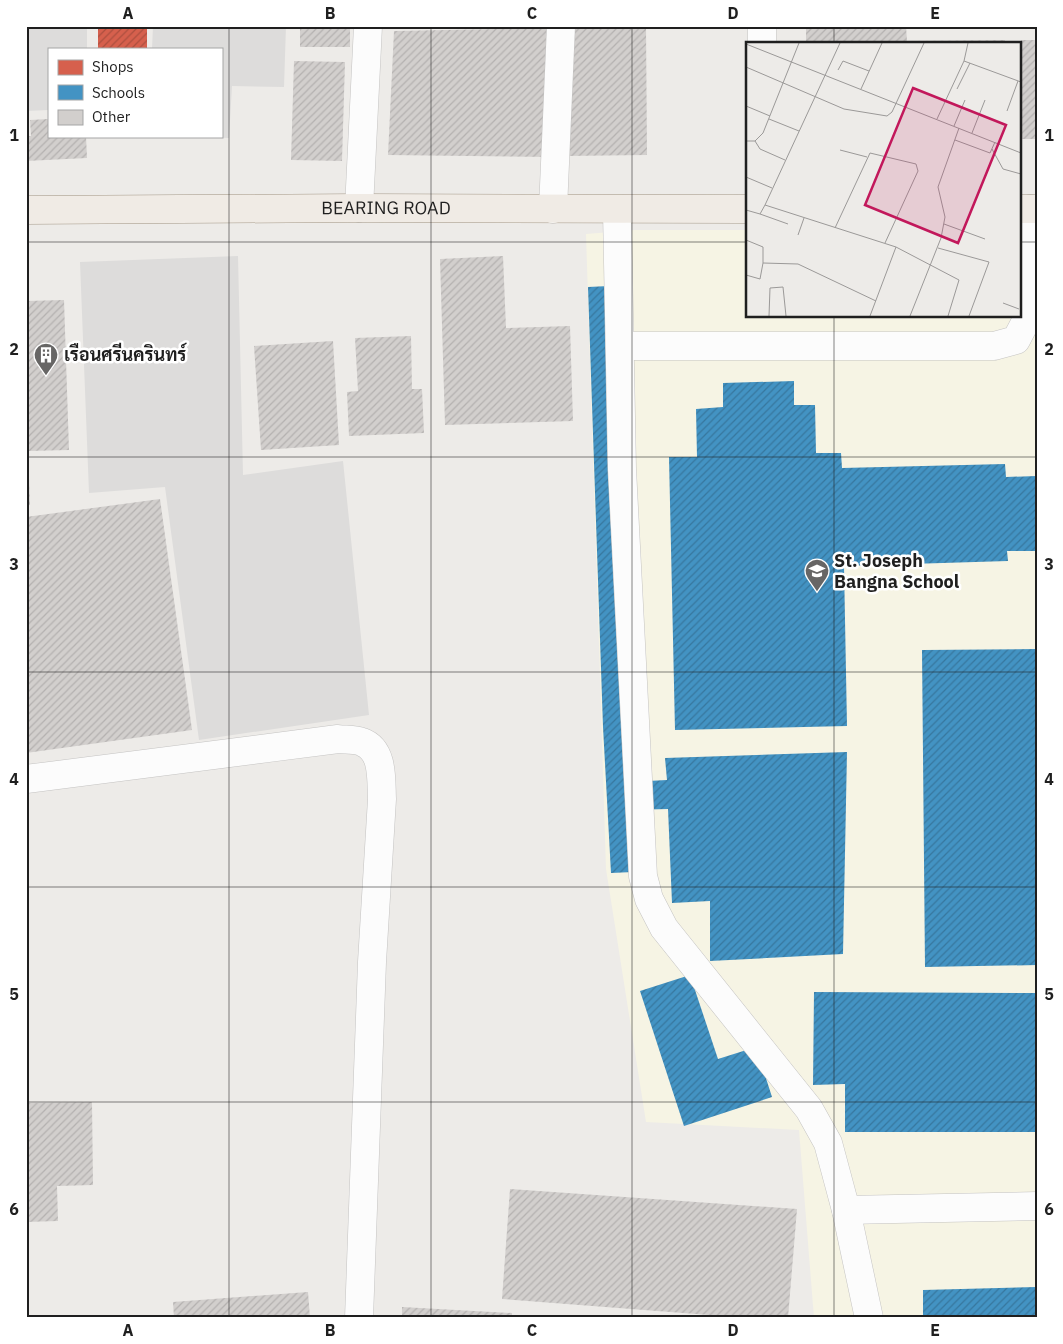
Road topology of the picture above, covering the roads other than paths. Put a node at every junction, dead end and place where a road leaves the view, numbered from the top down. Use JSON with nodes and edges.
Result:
{"nodes":[{"id":1,"x":368,"y":26,"type":"edge"},
{"id":2,"x":561,"y":26,"type":"edge"},
{"id":3,"x":762,"y":26,"type":"edge"},
{"id":4,"x":762,"y":42,"type":"edge"},
{"id":5,"x":359,"y":208,"type":"junction"},
{"id":6,"x":553,"y":209,"type":"junction"},
{"id":7,"x":746,"y":209,"type":"edge"},
{"id":8,"x":1029,"y":209,"type":"edge"},
{"id":9,"x":26,"y":210,"type":"edge"},
{"id":10,"x":617,"y":210,"type":"junction"},
{"id":11,"x":1032,"y":294,"type":"edge"},
{"id":12,"x":620,"y":346,"type":"junction"},
{"id":13,"x":26,"y":779,"type":"edge"},
{"id":14,"x":1037,"y":1206,"type":"edge"},
{"id":15,"x":846,"y":1210,"type":"junction"},
{"id":16,"x":359,"y":1318,"type":"edge"},
{"id":17,"x":869,"y":1318,"type":"edge"}],
"edges":[{"from":1,"to":5,"type":"street"},
{"from":2,"to":6,"type":"street"},
{"from":3,"to":4,"type":"street"},
{"from":5,"to":6,"type":"main road","name":"BEARING ROAD"},
{"from":5,"to":9,"type":"main road","name":"BEARING ROAD"},
{"from":6,"to":10,"type":"main road","name":"BEARING ROAD"},
{"from":7,"to":10,"type":"main road","name":"BEARING ROAD"},
{"from":8,"to":11,"type":"street"},
{"from":10,"to":12,"type":"street"},
{"from":11,"to":12,"type":"street"},
{"from":12,"to":15,"type":"street"},
{"from":13,"to":16,"type":"street"},
{"from":14,"to":15,"type":"street"},
{"from":15,"to":17,"type":"street"}]}
